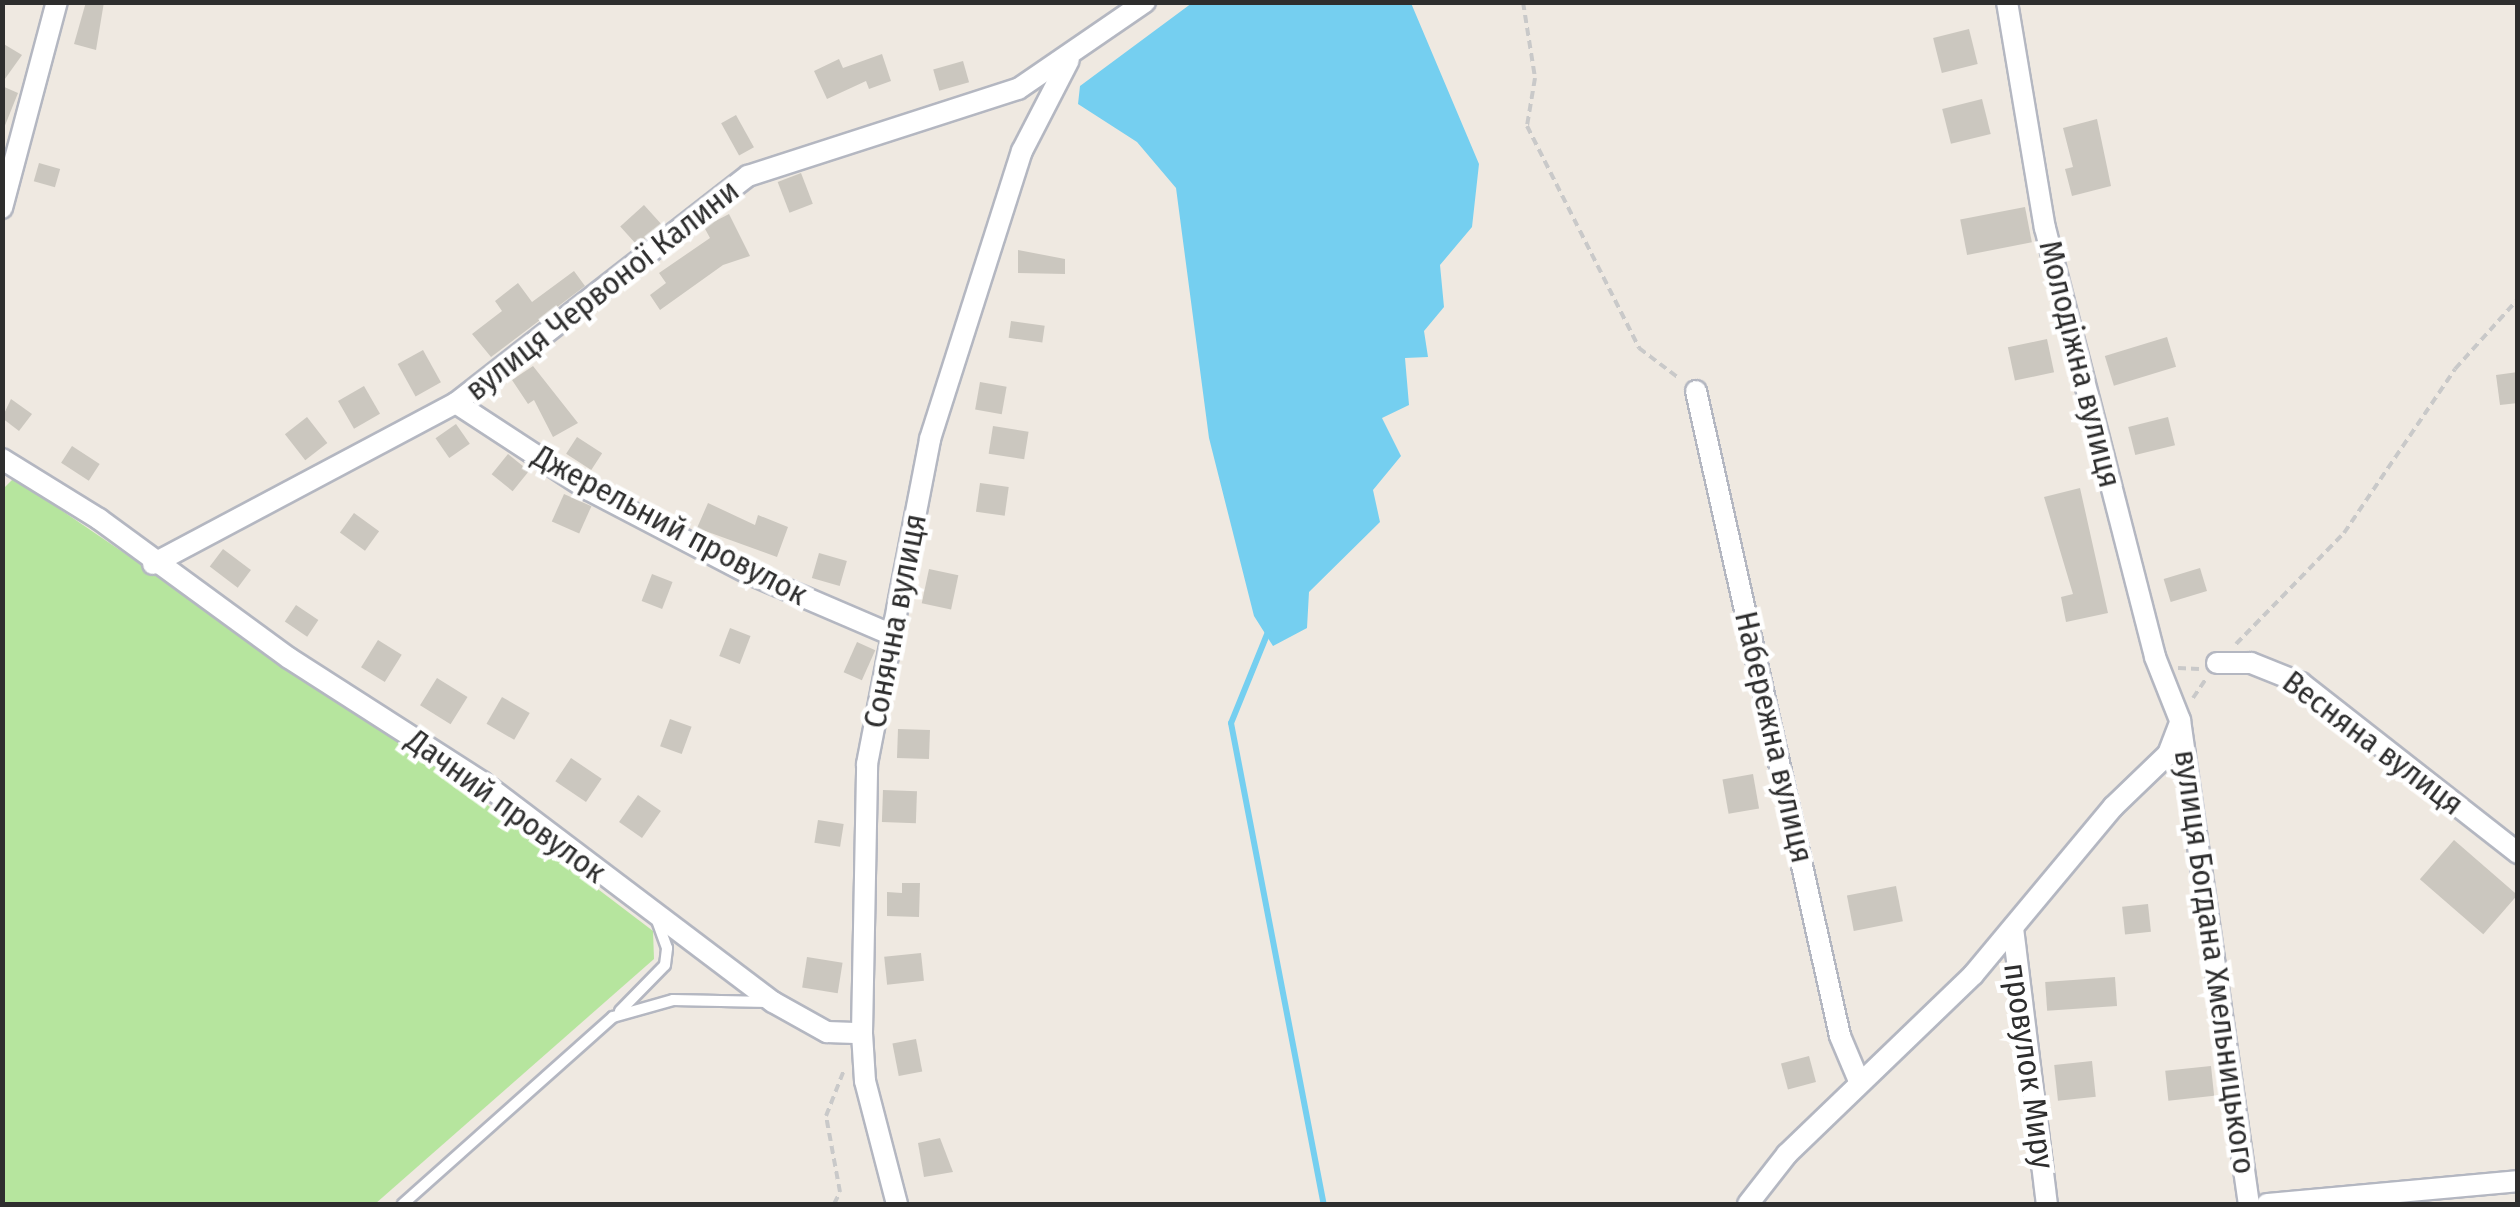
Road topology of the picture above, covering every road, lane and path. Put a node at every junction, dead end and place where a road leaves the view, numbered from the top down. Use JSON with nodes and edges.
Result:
{"nodes":[{"id":1,"x":57,"y":2,"type":"edge"},
{"id":2,"x":1145,"y":2,"type":"edge"},
{"id":3,"x":1522,"y":2,"type":"edge"},
{"id":4,"x":2008,"y":2,"type":"edge"},
{"id":5,"x":1068,"y":60,"type":"junction"},
{"id":6,"x":2,"y":208,"type":"edge"},
{"id":7,"x":2518,"y":299,"type":"edge"},
{"id":8,"x":1696,"y":392,"type":"joint"},
{"id":9,"x":456,"y":403,"type":"junction"},
{"id":10,"x":2,"y":459,"type":"edge"},
{"id":11,"x":154,"y":564,"type":"junction"},
{"id":12,"x":892,"y":635,"type":"junction"},
{"id":13,"x":2155,"y":658,"type":"junction"},
{"id":14,"x":2218,"y":663,"type":"junction"},
{"id":15,"x":2180,"y":720,"type":"junction"},
{"id":16,"x":2518,"y":853,"type":"edge"},
{"id":17,"x":652,"y":914,"type":"junction"},
{"id":18,"x":2013,"y":928,"type":"junction"},
{"id":19,"x":773,"y":1002,"type":"junction"},
{"id":20,"x":613,"y":1017,"type":"junction"},
{"id":21,"x":862,"y":1034,"type":"junction"},
{"id":22,"x":846,"y":1066,"type":"dead end"},
{"id":23,"x":1859,"y":1081,"type":"junction"},
{"id":24,"x":2518,"y":1181,"type":"edge"},
{"id":25,"x":2451,"y":1196,"type":"edge"},
{"id":26,"x":403,"y":1204,"type":"edge"},
{"id":27,"x":834,"y":1204,"type":"edge"},
{"id":28,"x":898,"y":1204,"type":"edge"},
{"id":29,"x":1748,"y":1204,"type":"edge"},
{"id":30,"x":2048,"y":1204,"type":"edge"},
{"id":31,"x":2249,"y":1204,"type":"edge"},
{"id":32,"x":2267,"y":1204,"type":"edge"}],
"edges":[{"from":1,"to":6,"type":"street"},
{"from":2,"to":5,"type":"street","name":"вулиця Червоної Калини"},
{"from":3,"to":8,"type":"path"},
{"from":4,"to":13,"type":"street","name":"Молодіжна вулиця"},
{"from":5,"to":9,"type":"street","name":"вулиця Червоної Калини"},
{"from":5,"to":12,"type":"street","name":"Сонячна вулиця"},
{"from":7,"to":14,"type":"path"},
{"from":8,"to":23,"type":"street","name":"Набережна вулиця"},
{"from":9,"to":11,"type":"street","name":"вулиця Червоної Калини"},
{"from":9,"to":12,"type":"street","name":"Джерельний провулок"},
{"from":10,"to":11,"type":"street","name":"Дачний провулок"},
{"from":11,"to":17,"type":"street","name":"Дачний провулок"},
{"from":12,"to":21,"type":"street","name":"Сонячна вулиця"},
{"from":13,"to":14,"type":"path"},
{"from":13,"to":15,"type":"street","name":"Молодіжна вулиця"},
{"from":14,"to":15,"type":"path"},
{"from":14,"to":16,"type":"street","name":"Весняна вулиця"},
{"from":15,"to":18,"type":"street"},
{"from":15,"to":31,"type":"street","name":"вулиця Богдана Хмельницького"},
{"from":17,"to":19,"type":"street","name":"Дачний провулок"},
{"from":17,"to":20,"type":"lane"},
{"from":18,"to":23,"type":"street"},
{"from":18,"to":30,"type":"street","name":"провулок Миру"},
{"from":19,"to":20,"type":"lane"},
{"from":19,"to":21,"type":"street","name":"Дачний провулок"},
{"from":20,"to":26,"type":"lane"},
{"from":21,"to":28,"type":"street","name":"Сонячна вулиця"},
{"from":22,"to":27,"type":"path"},
{"from":23,"to":29,"type":"street"},
{"from":24,"to":25,"type":"street"},
{"from":25,"to":32,"type":"street"}]}
